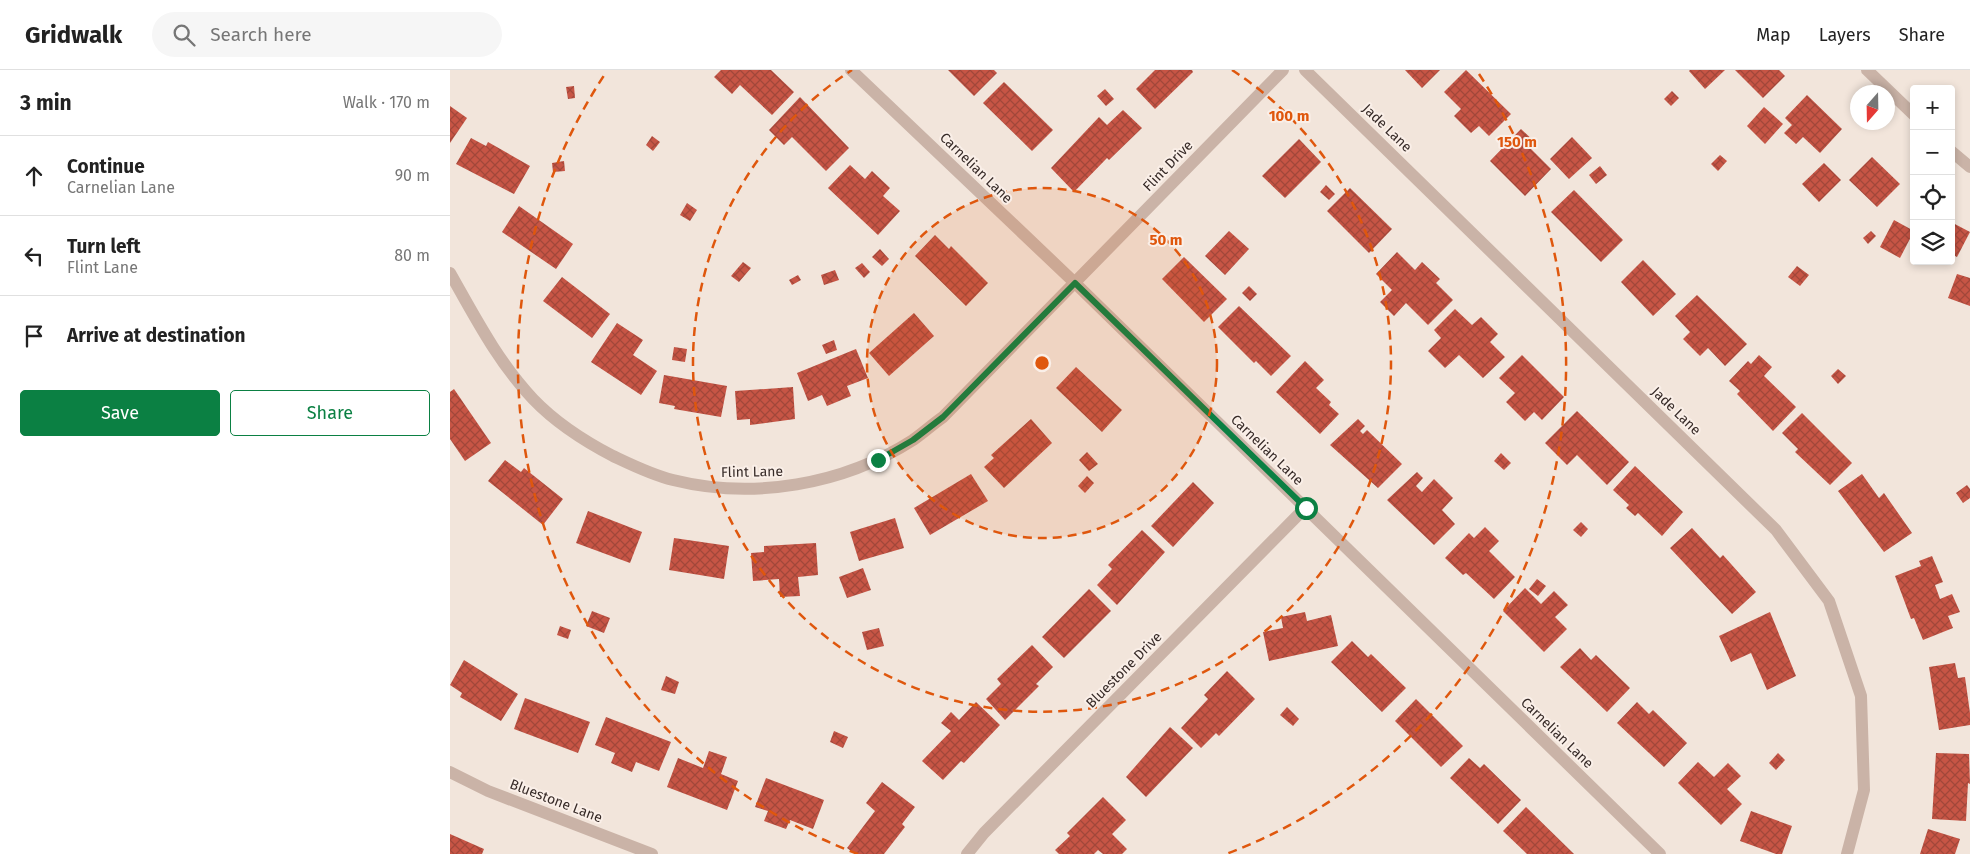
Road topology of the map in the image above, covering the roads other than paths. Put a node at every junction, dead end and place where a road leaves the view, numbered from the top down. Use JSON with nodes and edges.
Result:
{"nodes":[{"id":1,"x":851,"y":70,"type":"edge"},
{"id":2,"x":1283,"y":70,"type":"edge"},
{"id":3,"x":1305,"y":70,"type":"edge"},
{"id":4,"x":1867,"y":70,"type":"edge"},
{"id":5,"x":1910,"y":111,"type":"edge"},
{"id":6,"x":1955,"y":154,"type":"edge"},
{"id":7,"x":1969,"y":163,"type":"edge"},
{"id":8,"x":450,"y":273,"type":"edge"},
{"id":9,"x":1075,"y":283,"type":"junction"},
{"id":10,"x":1306,"y":508,"type":"junction"},
{"id":11,"x":450,"y":772,"type":"edge"},
{"id":12,"x":652,"y":854,"type":"edge"},
{"id":13,"x":967,"y":854,"type":"edge"},
{"id":14,"x":1660,"y":854,"type":"edge"},
{"id":15,"x":1847,"y":854,"type":"edge"}],
"edges":[{"from":1,"to":9,"type":"street","name":"Carnelian Lane"},
{"from":2,"to":9,"type":"street","name":"Flint Drive"},
{"from":3,"to":15,"type":"street","name":"Jade Lane"},
{"from":4,"to":5,"type":"street"},
{"from":6,"to":7,"type":"street"},
{"from":8,"to":9,"type":"street","name":"Flint Lane"},
{"from":9,"to":10,"type":"street","name":"Carnelian Lane"},
{"from":10,"to":13,"type":"street","name":"Bluestone Drive"},
{"from":10,"to":14,"type":"street","name":"Carnelian Lane"},
{"from":11,"to":12,"type":"street","name":"Bluestone Lane"}]}
